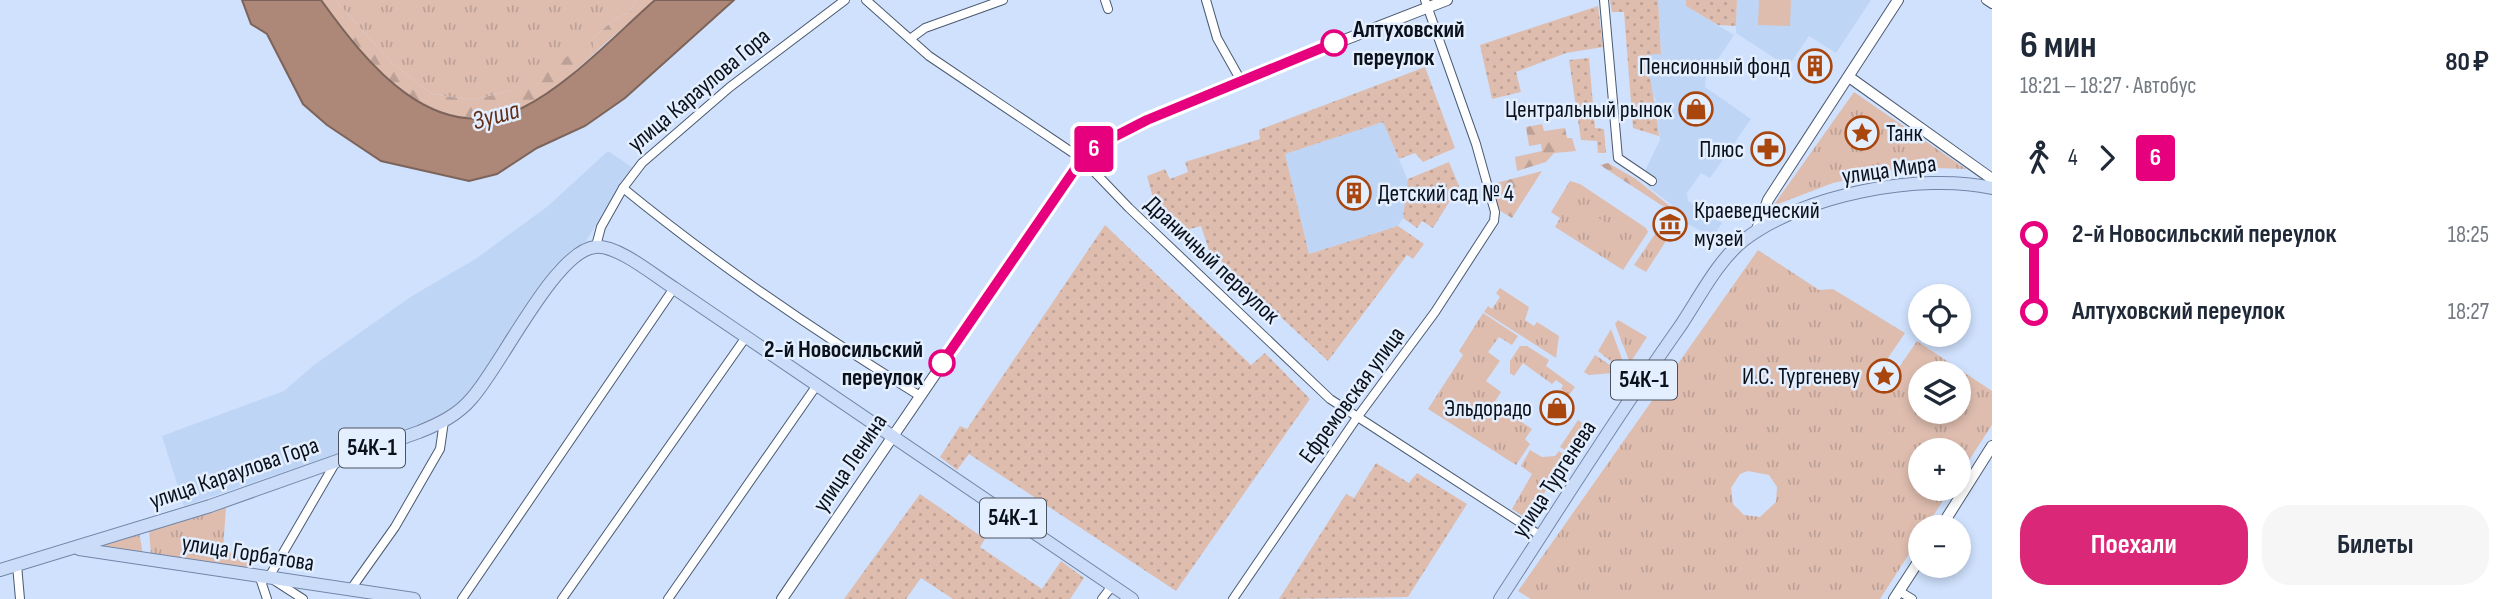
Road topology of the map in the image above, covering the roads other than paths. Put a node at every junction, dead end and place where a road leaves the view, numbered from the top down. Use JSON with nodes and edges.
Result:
{"nodes":[{"id":1,"x":845,"y":0,"type":"edge"},
{"id":2,"x":866,"y":0,"type":"edge"},
{"id":3,"x":1003,"y":0,"type":"edge"},
{"id":4,"x":1206,"y":0,"type":"edge"},
{"id":5,"x":1447,"y":0,"type":"edge"},
{"id":6,"x":1604,"y":0,"type":"edge"},
{"id":7,"x":1898,"y":0,"type":"edge"},
{"id":8,"x":1986,"y":0,"type":"edge"},
{"id":9,"x":1426,"y":4,"type":"edge"},
{"id":10,"x":1992,"y":4,"type":"edge"},
{"id":11,"x":909,"y":39,"type":"junction"},
{"id":12,"x":1849,"y":77,"type":"junction"},
{"id":13,"x":1240,"y":79,"type":"junction"},
{"id":14,"x":1082,"y":159,"type":"junction"},
{"id":15,"x":1992,"y":179,"type":"edge"},
{"id":16,"x":1651,"y":181,"type":"dead end"},
{"id":17,"x":623,"y":188,"type":"junction"},
{"id":18,"x":1992,"y":188,"type":"edge"},
{"id":19,"x":1756,"y":232,"type":"junction"},
{"id":20,"x":596,"y":246,"type":"junction"},
{"id":21,"x":674,"y":288,"type":"junction"},
{"id":22,"x":746,"y":337,"type":"junction"},
{"id":23,"x":817,"y":385,"type":"junction"},
{"id":24,"x":920,"y":396,"type":"junction"},
{"id":25,"x":1356,"y":419,"type":"junction"},
{"id":26,"x":444,"y":421,"type":"junction"},
{"id":27,"x":893,"y":436,"type":"junction"},
{"id":28,"x":1992,"y":446,"type":"edge"},
{"id":29,"x":338,"y":460,"type":"junction"},
{"id":30,"x":1949,"y":515,"type":"edge"},
{"id":31,"x":1541,"y":536,"type":"junction"},
{"id":32,"x":75,"y":548,"type":"junction"},
{"id":33,"x":17,"y":565,"type":"junction"},
{"id":34,"x":0,"y":570,"type":"edge"},
{"id":35,"x":264,"y":576,"type":"junction"},
{"id":36,"x":1908,"y":577,"type":"edge"},
{"id":37,"x":1112,"y":586,"type":"junction"},
{"id":38,"x":351,"y":589,"type":"junction"},
{"id":39,"x":1896,"y":595,"type":"edge"},
{"id":40,"x":1505,"y":597,"type":"edge"},
{"id":41,"x":20,"y":599,"type":"edge"},
{"id":42,"x":267,"y":599,"type":"edge"},
{"id":43,"x":303,"y":599,"type":"edge"},
{"id":44,"x":414,"y":599,"type":"edge"},
{"id":45,"x":462,"y":599,"type":"edge"},
{"id":46,"x":562,"y":599,"type":"edge"},
{"id":47,"x":668,"y":599,"type":"edge"},
{"id":48,"x":782,"y":599,"type":"edge"},
{"id":49,"x":1102,"y":599,"type":"edge"},
{"id":50,"x":1132,"y":599,"type":"edge"},
{"id":51,"x":1233,"y":599,"type":"edge"},
{"id":52,"x":1912,"y":599,"type":"edge"}],
"edges":[{"from":1,"to":17,"type":"street","name":"улица Караулова Гора"},
{"from":2,"to":11,"type":"street","name":"Драничный переулок"},
{"from":3,"to":11,"type":"street"},
{"from":4,"to":13,"type":"street"},
{"from":5,"to":9,"type":"main road","name":"улица Ленина"},
{"from":6,"to":16,"type":"street"},
{"from":7,"to":12,"type":"main road","name":"улица Тургенева"},
{"from":8,"to":10,"type":"street"},
{"from":9,"to":13,"type":"main road","name":"улица Ленина"},
{"from":9,"to":25,"type":"street","name":"Ефремовская улица"},
{"from":11,"to":14,"type":"street","name":"Драничный переулок"},
{"from":12,"to":15,"type":"main road","name":"улица Мира"},
{"from":12,"to":19,"type":"main road","name":"улица Тургенева"},
{"from":13,"to":14,"type":"main road","name":"улица Ленина"},
{"from":14,"to":24,"type":"main road","name":"улица Ленина"},
{"from":14,"to":25,"type":"street","name":"Драничный переулок"},
{"from":17,"to":20,"type":"street","name":"улица Караулова Гора"},
{"from":17,"to":24,"type":"street"},
{"from":18,"to":19,"type":"main road","name":"улица Мира","number":"54К-1"},
{"from":19,"to":31,"type":"main road","name":"улица Тургенева","number":"54К-1"},
{"from":20,"to":21,"type":"main road","number":"54К-1"},
{"from":20,"to":26,"type":"main road","name":"улица Караулова Гора","number":"54К-1"},
{"from":21,"to":22,"type":"main road","number":"54К-1"},
{"from":21,"to":45,"type":"street"},
{"from":22,"to":23,"type":"main road","number":"54К-1"},
{"from":22,"to":46,"type":"street"},
{"from":23,"to":27,"type":"main road","number":"54К-1"},
{"from":23,"to":47,"type":"street"},
{"from":24,"to":27,"type":"main road","name":"улица Ленина"},
{"from":25,"to":31,"type":"street","name":"Драничный переулок"},
{"from":25,"to":51,"type":"street","name":"Ефремовская улица"},
{"from":26,"to":29,"type":"main road","name":"улица Караулова Гора","number":"54К-1"},
{"from":26,"to":38,"type":"street"},
{"from":27,"to":37,"type":"main road","number":"54К-1"},
{"from":27,"to":48,"type":"main road","name":"улица Ленина"},
{"from":28,"to":30,"type":"main road"},
{"from":29,"to":32,"type":"main road","name":"улица Караулова Гора","number":"54К-1"},
{"from":29,"to":35,"type":"street"},
{"from":31,"to":40,"type":"main road","name":"улица Тургенева","number":"54К-1"},
{"from":32,"to":33,"type":"main road","number":"54К-1"},
{"from":32,"to":35,"type":"main road","name":"улица Горбатова","number":"54К-1"},
{"from":33,"to":34,"type":"main road","number":"54К-1"},
{"from":33,"to":41,"type":"street"},
{"from":35,"to":38,"type":"main road","name":"улица Горбатова","number":"54К-1"},
{"from":35,"to":42,"type":"street"},
{"from":35,"to":43,"type":"street"},
{"from":36,"to":39,"type":"main road"},
{"from":37,"to":49,"type":"street"},
{"from":37,"to":50,"type":"main road","number":"54К-1"},
{"from":38,"to":44,"type":"main road","name":"улица Горбатова","number":"54К-1"},
{"from":39,"to":52,"type":"street"}]}
